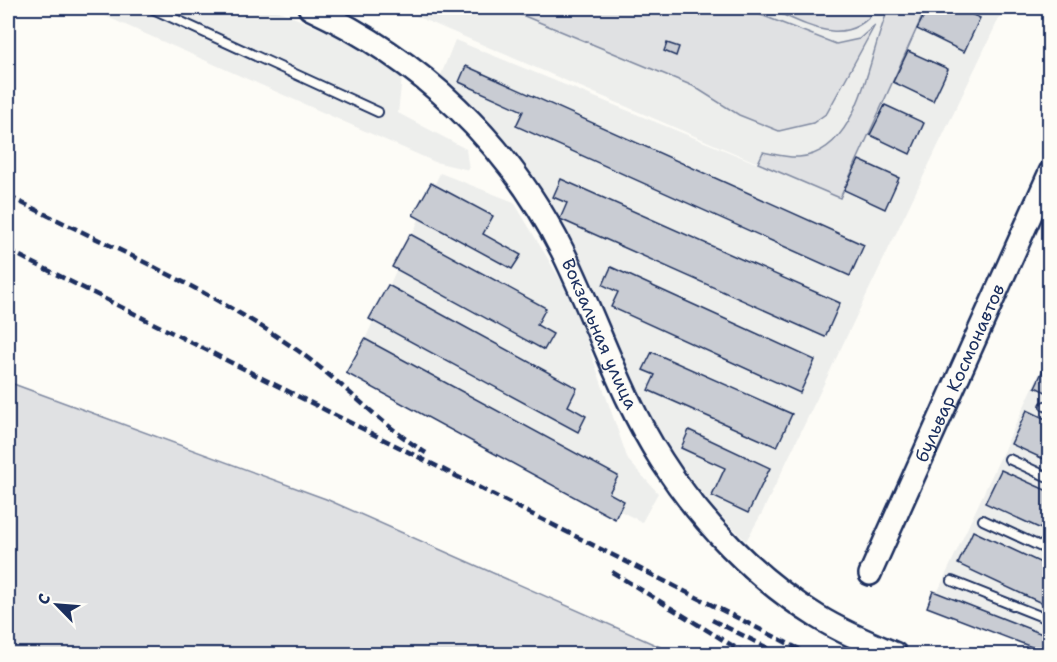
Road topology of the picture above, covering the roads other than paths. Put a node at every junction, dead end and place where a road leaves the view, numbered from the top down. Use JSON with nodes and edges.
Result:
{"nodes":[{"id":1,"x":151,"y":8,"type":"edge"},
{"id":2,"x":310,"y":8,"type":"edge"},
{"id":3,"x":378,"y":112,"type":"dead end"},
{"id":4,"x":1050,"y":172,"type":"edge"},
{"id":5,"x":1009,"y":459,"type":"dead end"},
{"id":6,"x":1050,"y":478,"type":"edge"},
{"id":7,"x":984,"y":520,"type":"dead end"},
{"id":8,"x":1050,"y":551,"type":"edge"},
{"id":9,"x":870,"y":574,"type":"dead end"},
{"id":10,"x":952,"y":581,"type":"dead end"},
{"id":11,"x":1050,"y":620,"type":"edge"},
{"id":12,"x":895,"y":654,"type":"edge"}],
"edges":[{"from":1,"to":3,"type":"lane"},
{"from":2,"to":12,"type":"main road","name":"Вокзальная улица"},
{"from":4,"to":9,"type":"main road","name":"бульвар Космонавтов"},
{"from":5,"to":6,"type":"lane"},
{"from":7,"to":8,"type":"lane"},
{"from":10,"to":11,"type":"lane"}]}
